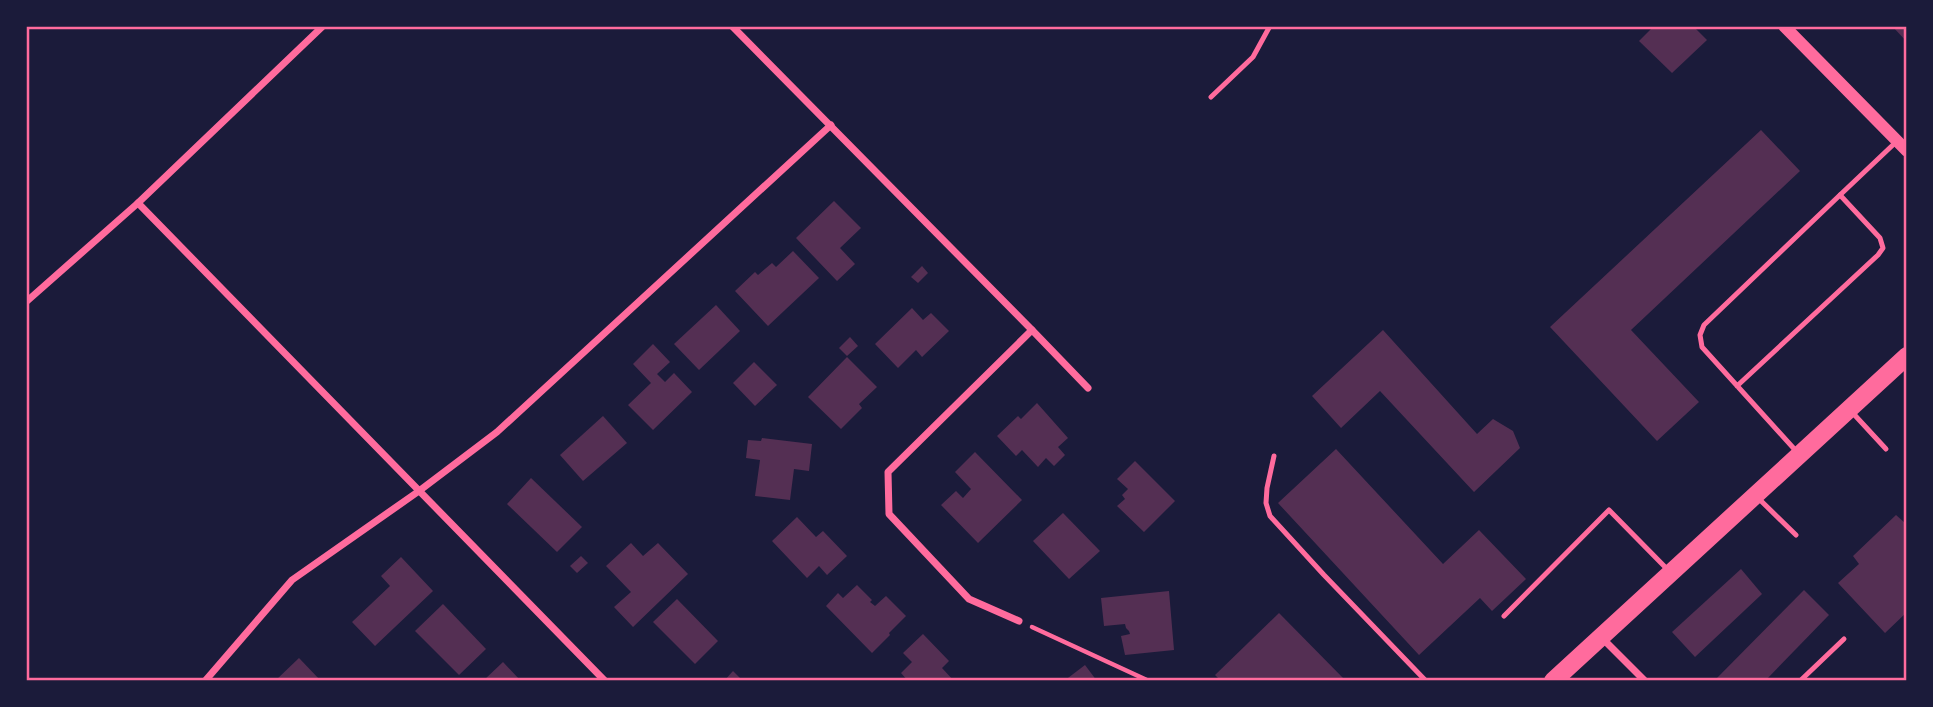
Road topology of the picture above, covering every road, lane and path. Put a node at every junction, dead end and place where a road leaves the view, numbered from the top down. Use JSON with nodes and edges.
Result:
{"nodes":[{"id":1,"x":323,"y":26,"type":"edge"},
{"id":2,"x":732,"y":26,"type":"edge"},
{"id":3,"x":1270,"y":26,"type":"edge"},
{"id":4,"x":1784,"y":26,"type":"edge"},
{"id":5,"x":1211,"y":97,"type":"dead end"},
{"id":6,"x":831,"y":125,"type":"junction"},
{"id":7,"x":1897,"y":141,"type":"junction"},
{"id":8,"x":1907,"y":151,"type":"edge"},
{"id":9,"x":1840,"y":195,"type":"junction"},
{"id":10,"x":138,"y":203,"type":"junction"},
{"id":11,"x":27,"y":299,"type":"edge"},
{"id":12,"x":1032,"y":330,"type":"junction"},
{"id":13,"x":1907,"y":356,"type":"edge"},
{"id":14,"x":1737,"y":386,"type":"junction"},
{"id":15,"x":1088,"y":388,"type":"dead end"},
{"id":16,"x":1849,"y":409,"type":"junction"},
{"id":17,"x":1886,"y":449,"type":"dead end"},
{"id":18,"x":1800,"y":454,"type":"junction"},
{"id":19,"x":1274,"y":456,"type":"dead end"},
{"id":20,"x":419,"y":491,"type":"junction"},
{"id":21,"x":1754,"y":495,"type":"junction"},
{"id":22,"x":1796,"y":535,"type":"dead end"},
{"id":23,"x":1671,"y":572,"type":"junction"},
{"id":24,"x":1504,"y":616,"type":"dead end"},
{"id":25,"x":1019,"y":621,"type":"joint"},
{"id":26,"x":1600,"y":636,"type":"junction"},
{"id":27,"x":1843,"y":639,"type":"dead end"},
{"id":28,"x":205,"y":681,"type":"edge"},
{"id":29,"x":606,"y":681,"type":"edge"},
{"id":30,"x":1149,"y":681,"type":"edge"},
{"id":31,"x":1426,"y":681,"type":"edge"},
{"id":32,"x":1553,"y":681,"type":"edge"},
{"id":33,"x":1644,"y":681,"type":"edge"},
{"id":34,"x":1800,"y":681,"type":"edge"}],
"edges":[{"from":1,"to":10,"type":"street"},
{"from":2,"to":6,"type":"street"},
{"from":3,"to":5,"type":"lane"},
{"from":4,"to":7,"type":"street"},
{"from":6,"to":12,"type":"street"},
{"from":6,"to":20,"type":"street"},
{"from":7,"to":8,"type":"street"},
{"from":7,"to":9,"type":"lane"},
{"from":9,"to":14,"type":"lane"},
{"from":9,"to":14,"type":"lane"},
{"from":10,"to":11,"type":"street"},
{"from":10,"to":20,"type":"street"},
{"from":12,"to":15,"type":"street"},
{"from":12,"to":25,"type":"street"},
{"from":13,"to":16,"type":"main road"},
{"from":14,"to":18,"type":"lane"},
{"from":16,"to":17,"type":"lane"},
{"from":16,"to":18,"type":"main road"},
{"from":18,"to":21,"type":"main road"},
{"from":19,"to":31,"type":"lane"},
{"from":20,"to":28,"type":"street"},
{"from":20,"to":29,"type":"street"},
{"from":21,"to":22,"type":"lane"},
{"from":21,"to":23,"type":"main road"},
{"from":23,"to":24,"type":"lane"},
{"from":23,"to":26,"type":"main road"},
{"from":25,"to":30,"type":"path"},
{"from":26,"to":32,"type":"main road"},
{"from":26,"to":33,"type":"street"},
{"from":27,"to":34,"type":"lane"}]}
